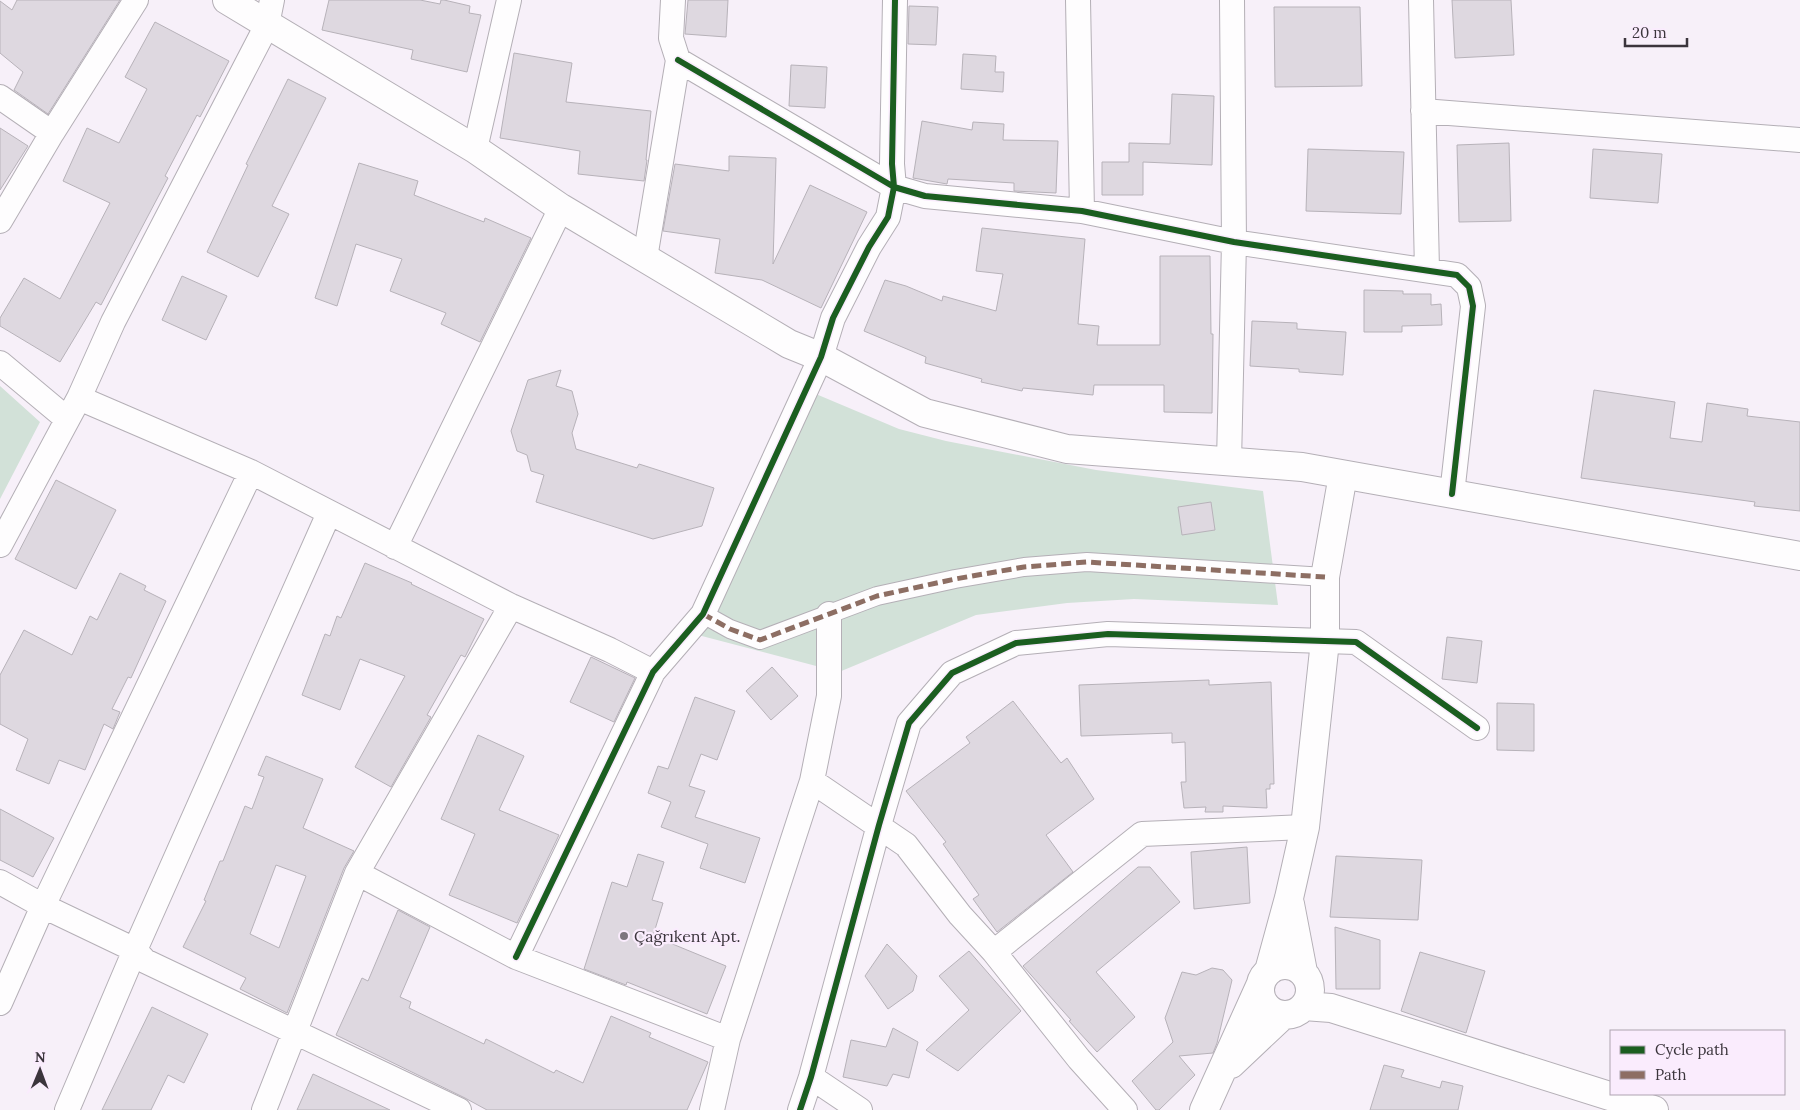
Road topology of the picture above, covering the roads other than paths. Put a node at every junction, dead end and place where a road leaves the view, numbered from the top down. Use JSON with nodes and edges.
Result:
{"nodes":[{"id":1,"x":136,"y":0,"type":"edge"},
{"id":2,"x":227,"y":0,"type":"edge"},
{"id":3,"x":509,"y":0,"type":"edge"},
{"id":4,"x":674,"y":0,"type":"edge"},
{"id":5,"x":895,"y":0,"type":"edge"},
{"id":6,"x":1078,"y":0,"type":"edge"},
{"id":7,"x":1232,"y":0,"type":"edge"},
{"id":8,"x":1421,"y":0,"type":"edge"},
{"id":9,"x":269,"y":12,"type":"edge"},
{"id":10,"x":678,"y":60,"type":"junction"},
{"id":11,"x":0,"y":97,"type":"edge"},
{"id":12,"x":1423,"y":111,"type":"junction"},
{"id":13,"x":52,"y":133,"type":"junction"},
{"id":14,"x":1800,"y":140,"type":"edge"},
{"id":15,"x":475,"y":149,"type":"junction"},
{"id":16,"x":894,"y":187,"type":"junction"},
{"id":17,"x":561,"y":208,"type":"junction"},
{"id":18,"x":1082,"y":211,"type":"junction"},
{"id":19,"x":0,"y":220,"type":"edge"},
{"id":20,"x":1234,"y":242,"type":"junction"},
{"id":21,"x":646,"y":258,"type":"junction"},
{"id":22,"x":1427,"y":270,"type":"junction"},
{"id":23,"x":821,"y":357,"type":"junction"},
{"id":24,"x":0,"y":363,"type":"edge"},
{"id":25,"x":79,"y":398,"type":"junction"},
{"id":26,"x":68,"y":419,"type":"junction"},
{"id":27,"x":1229,"y":462,"type":"junction"},
{"id":28,"x":251,"y":472,"type":"junction"},
{"id":29,"x":1343,"y":475,"type":"junction"},
{"id":30,"x":1452,"y":494,"type":"junction"},
{"id":31,"x":329,"y":513,"type":"junction"},
{"id":32,"x":0,"y":545,"type":"edge"},
{"id":33,"x":395,"y":547,"type":"junction"},
{"id":34,"x":1800,"y":556,"type":"edge"},
{"id":35,"x":1325,"y":577,"type":"junction"},
{"id":36,"x":510,"y":606,"type":"junction"},
{"id":37,"x":703,"y":614,"type":"junction"},
{"id":38,"x":829,"y":614,"type":"junction"},
{"id":39,"x":1325,"y":641,"type":"junction"},
{"id":40,"x":653,"y":672,"type":"junction"},
{"id":41,"x":1477,"y":728,"type":"dead end"},
{"id":42,"x":812,"y":781,"type":"junction"},
{"id":43,"x":879,"y":824,"type":"junction"},
{"id":44,"x":1305,"y":827,"type":"junction"},
{"id":45,"x":357,"y":874,"type":"junction"},
{"id":46,"x":0,"y":882,"type":"edge"},
{"id":47,"x":1289,"y":898,"type":"junction"},
{"id":48,"x":43,"y":906,"type":"junction"},
{"id":49,"x":135,"y":950,"type":"junction"},
{"id":50,"x":994,"y":952,"type":"junction"},
{"id":51,"x":516,"y":957,"type":"junction"},
{"id":52,"x":1303,"y":972,"type":"junction"},
{"id":53,"x":1264,"y":979,"type":"junction"},
{"id":54,"x":0,"y":1004,"type":"edge"},
{"id":55,"x":1293,"y":1010,"type":"junction"},
{"id":56,"x":294,"y":1032,"type":"junction"},
{"id":57,"x":728,"y":1039,"type":"junction"},
{"id":58,"x":1222,"y":1072,"type":"junction"},
{"id":59,"x":811,"y":1077,"type":"junction"},
{"id":60,"x":67,"y":1110,"type":"edge"},
{"id":61,"x":264,"y":1110,"type":"edge"},
{"id":62,"x":459,"y":1110,"type":"edge"},
{"id":63,"x":712,"y":1110,"type":"edge"},
{"id":64,"x":800,"y":1110,"type":"edge"},
{"id":65,"x":860,"y":1110,"type":"edge"},
{"id":66,"x":1125,"y":1110,"type":"edge"},
{"id":67,"x":1204,"y":1110,"type":"edge"},
{"id":68,"x":1654,"y":1110,"type":"edge"}],
"edges":[{"from":1,"to":13,"type":"street"},
{"from":2,"to":9,"type":"main road"},
{"from":3,"to":15,"type":"street"},
{"from":4,"to":10,"type":"street"},
{"from":5,"to":16,"type":"street"},
{"from":6,"to":18,"type":"street"},
{"from":7,"to":20,"type":"street"},
{"from":8,"to":12,"type":"street"},
{"from":9,"to":15,"type":"main road"},
{"from":9,"to":25,"type":"street"},
{"from":10,"to":16,"type":"street"},
{"from":10,"to":21,"type":"street"},
{"from":11,"to":13,"type":"street"},
{"from":12,"to":14,"type":"street"},
{"from":12,"to":22,"type":"street"},
{"from":13,"to":19,"type":"street"},
{"from":15,"to":17,"type":"main road"},
{"from":16,"to":18,"type":"street"},
{"from":16,"to":23,"type":"street"},
{"from":17,"to":21,"type":"main road"},
{"from":17,"to":33,"type":"street"},
{"from":18,"to":20,"type":"street"},
{"from":20,"to":22,"type":"street"},
{"from":20,"to":27,"type":"street"},
{"from":21,"to":23,"type":"main road"},
{"from":22,"to":30,"type":"street"},
{"from":23,"to":27,"type":"main road"},
{"from":23,"to":37,"type":"street"},
{"from":24,"to":26,"type":"street"},
{"from":25,"to":26,"type":"street"},
{"from":25,"to":28,"type":"street"},
{"from":26,"to":32,"type":"street"},
{"from":27,"to":29,"type":"main road"},
{"from":28,"to":31,"type":"street"},
{"from":28,"to":48,"type":"street"},
{"from":29,"to":30,"type":"main road"},
{"from":29,"to":35,"type":"main road"},
{"from":30,"to":34,"type":"main road"},
{"from":31,"to":33,"type":"street"},
{"from":31,"to":49,"type":"street"},
{"from":33,"to":36,"type":"street"},
{"from":35,"to":38,"type":"street"},
{"from":35,"to":39,"type":"main road"},
{"from":36,"to":40,"type":"street"},
{"from":36,"to":45,"type":"street"},
{"from":37,"to":38,"type":"street"},
{"from":37,"to":40,"type":"street"},
{"from":38,"to":42,"type":"street"},
{"from":39,"to":41,"type":"street"},
{"from":39,"to":43,"type":"street"},
{"from":39,"to":44,"type":"main road"},
{"from":40,"to":51,"type":"street"},
{"from":42,"to":43,"type":"street"},
{"from":42,"to":57,"type":"street"},
{"from":43,"to":50,"type":"street"},
{"from":43,"to":59,"type":"street"},
{"from":44,"to":47,"type":"main road"},
{"from":44,"to":50,"type":"street"},
{"from":45,"to":51,"type":"street"},
{"from":45,"to":56,"type":"street"},
{"from":46,"to":48,"type":"street"},
{"from":47,"to":52,"type":"main road"},
{"from":47,"to":53,"type":"main road"},
{"from":48,"to":49,"type":"street"},
{"from":48,"to":54,"type":"street"},
{"from":49,"to":56,"type":"street"},
{"from":49,"to":60,"type":"street"},
{"from":50,"to":66,"type":"street"},
{"from":51,"to":57,"type":"street"},
{"from":52,"to":53,"type":"main road"},
{"from":52,"to":55,"type":"main road"},
{"from":53,"to":55,"type":"main road"},
{"from":53,"to":58,"type":"main road"},
{"from":55,"to":58,"type":"main road"},
{"from":55,"to":68,"type":"main road"},
{"from":56,"to":61,"type":"street"},
{"from":56,"to":62,"type":"street"},
{"from":57,"to":63,"type":"street"},
{"from":58,"to":67,"type":"main road"},
{"from":59,"to":64,"type":"street"},
{"from":59,"to":65,"type":"street"}]}
